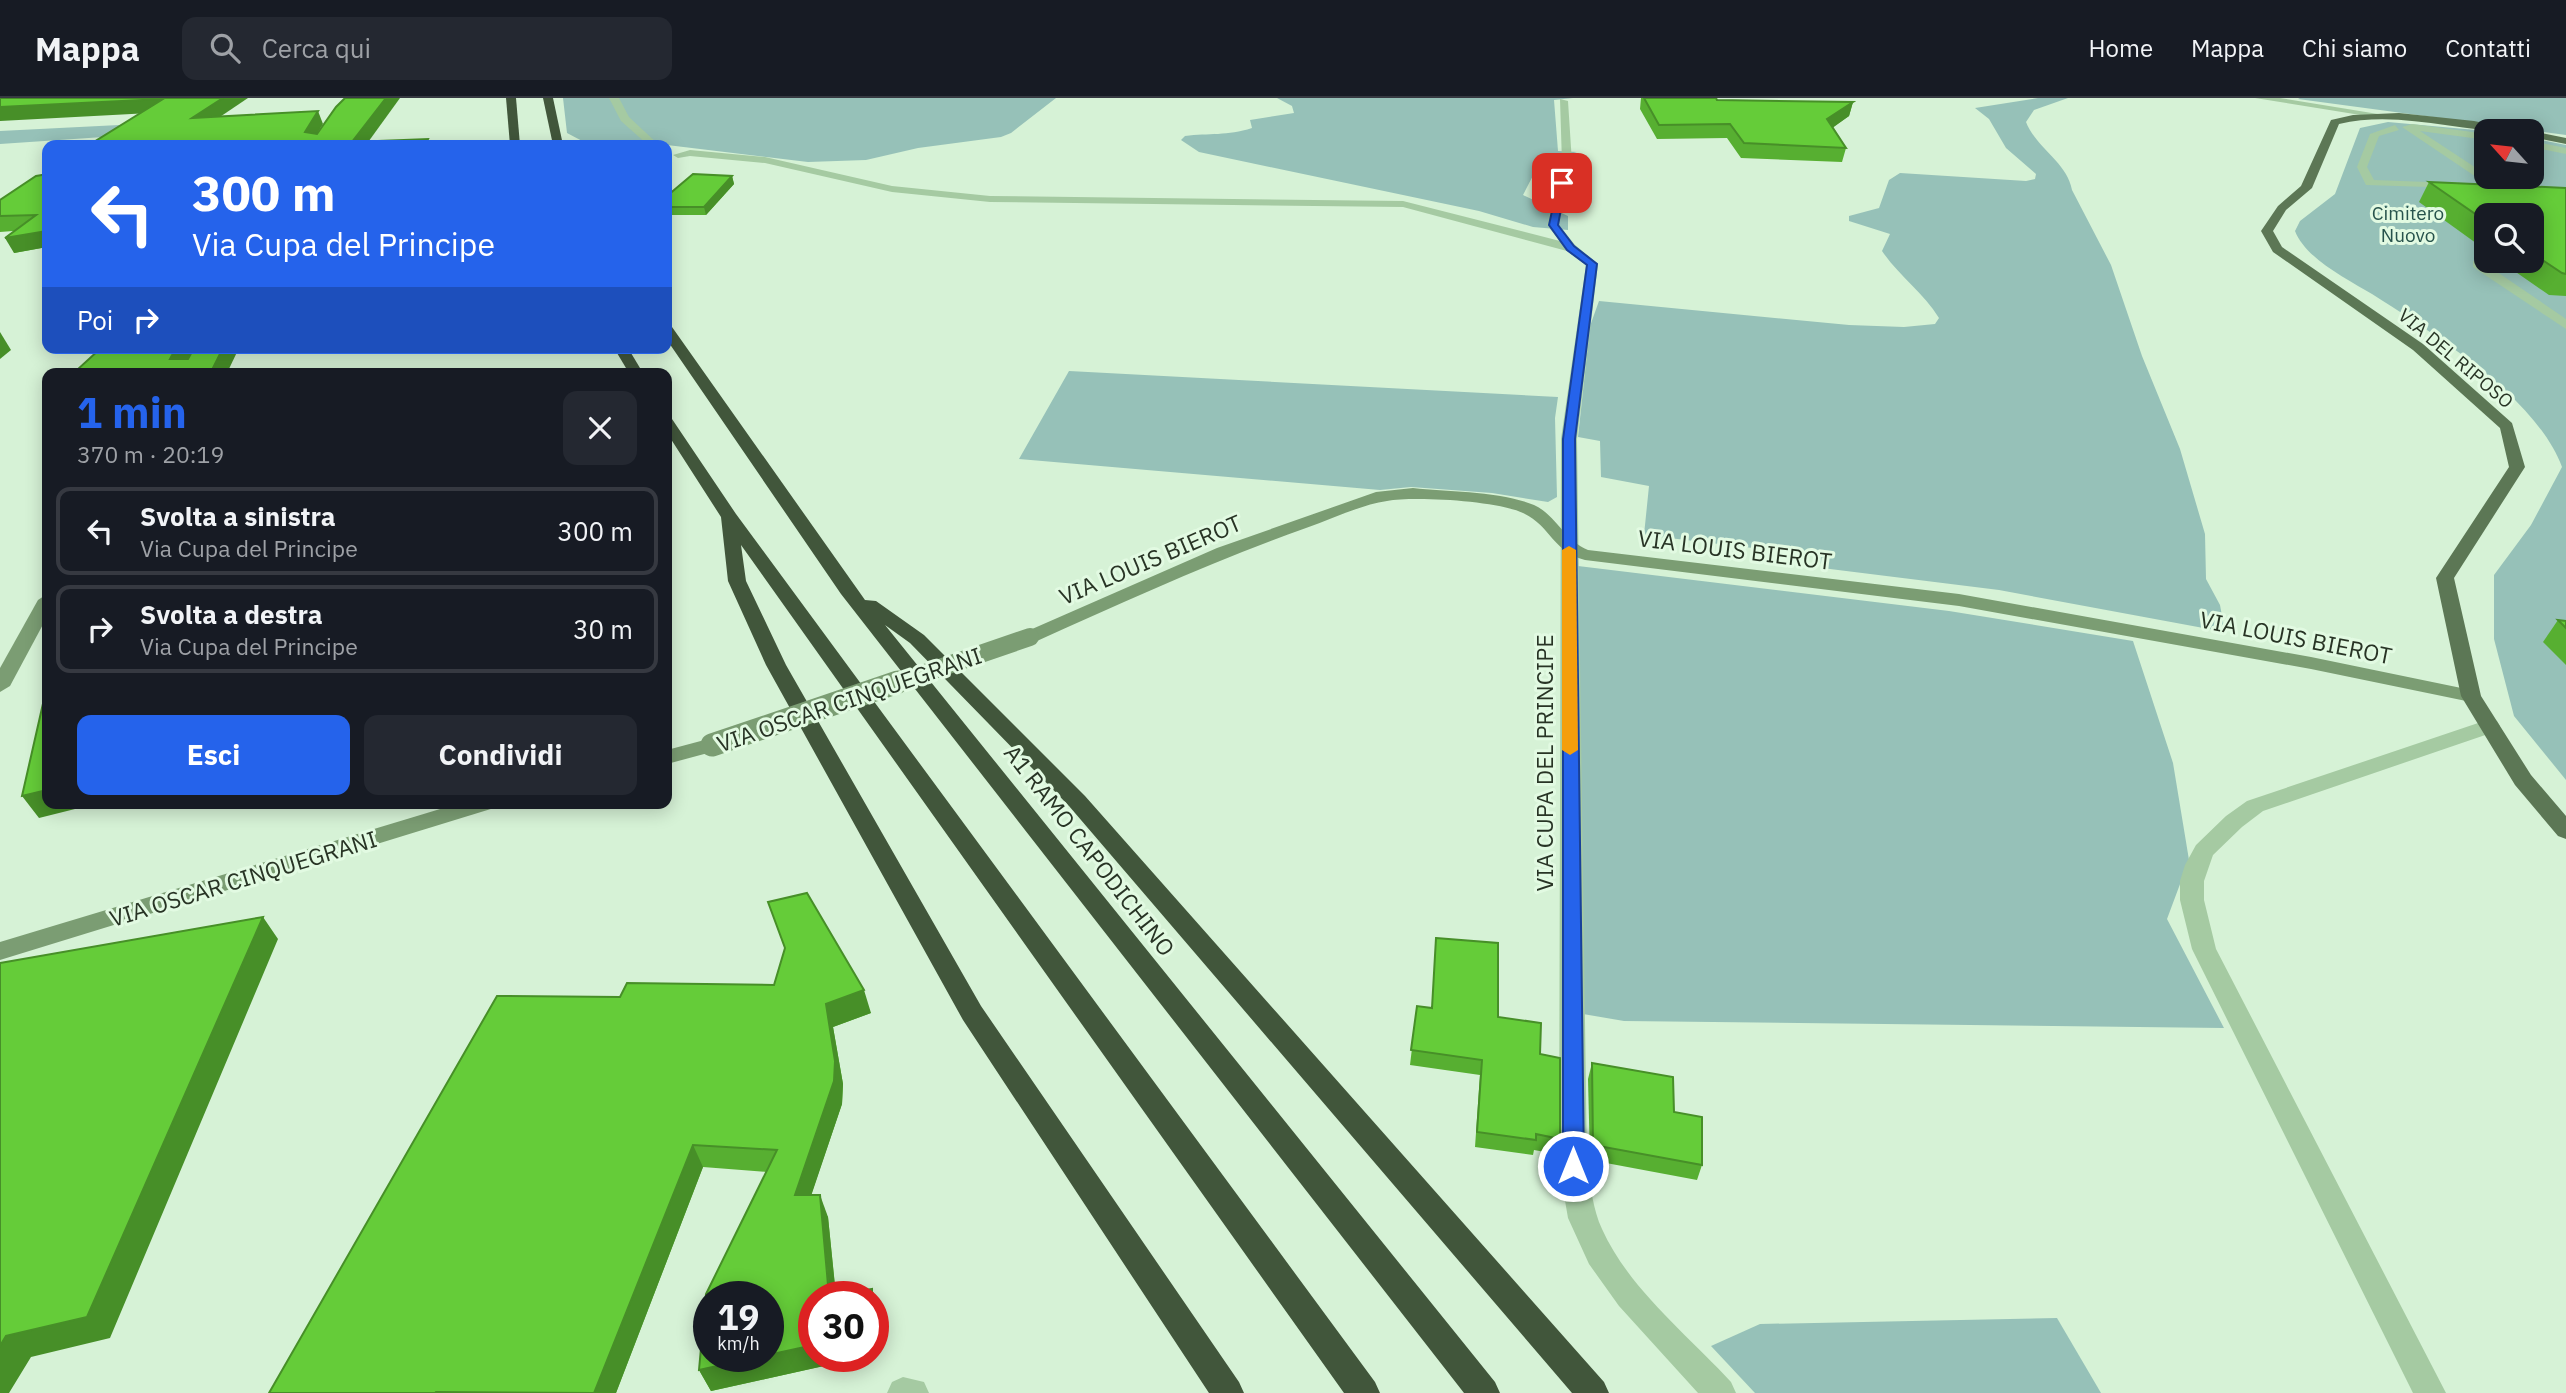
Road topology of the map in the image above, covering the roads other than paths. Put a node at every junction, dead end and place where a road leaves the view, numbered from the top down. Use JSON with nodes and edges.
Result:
{"nodes":[{"id":1,"x":511,"y":98,"type":"edge"},
{"id":2,"x":548,"y":98,"type":"edge"},
{"id":3,"x":614,"y":98,"type":"edge"},
{"id":4,"x":2260,"y":98,"type":"edge"},
{"id":5,"x":1563,"y":101,"type":"dead end"},
{"id":6,"x":2379,"y":116,"type":"junction"},
{"id":7,"x":2474,"y":126,"type":"edge"},
{"id":8,"x":2401,"y":127,"type":"junction"},
{"id":9,"x":2474,"y":135,"type":"edge"},
{"id":10,"x":2544,"y":136,"type":"edge"},
{"id":11,"x":515,"y":140,"type":"edge"},
{"id":12,"x":557,"y":140,"type":"edge"},
{"id":13,"x":648,"y":140,"type":"edge"},
{"id":14,"x":2566,"y":141,"type":"edge"},
{"id":15,"x":2544,"y":146,"type":"edge"},
{"id":16,"x":2566,"y":151,"type":"edge"},
{"id":17,"x":678,"y":153,"type":"edge"},
{"id":18,"x":2474,"y":172,"type":"edge"},
{"id":19,"x":2474,"y":186,"type":"edge"},
{"id":20,"x":1570,"y":248,"type":"junction"},
{"id":21,"x":2490,"y":273,"type":"edge"},
{"id":22,"x":2566,"y":325,"type":"edge"},
{"id":23,"x":672,"y":337,"type":"edge"},
{"id":24,"x":672,"y":430,"type":"edge"},
{"id":25,"x":729,"y":516,"type":"junction"},
{"id":26,"x":1569,"y":549,"type":"junction"},
{"id":27,"x":847,"y":590,"type":"junction"},
{"id":28,"x":42,"y":609,"type":"edge"},
{"id":29,"x":1030,"y":637,"type":"joint"},
{"id":30,"x":916,"y":676,"type":"junction"},
{"id":31,"x":0,"y":686,"type":"edge"},
{"id":32,"x":2471,"y":696,"type":"junction"},
{"id":33,"x":2490,"y":726,"type":"junction"},
{"id":34,"x":672,"y":756,"type":"edge"},
{"id":35,"x":466,"y":809,"type":"edge"},
{"id":36,"x":2566,"y":831,"type":"edge"},
{"id":37,"x":0,"y":951,"type":"edge"},
{"id":38,"x":903,"y":1393,"type":"edge"},
{"id":39,"x":913,"y":1393,"type":"edge"},
{"id":40,"x":1228,"y":1393,"type":"edge"},
{"id":41,"x":1364,"y":1393,"type":"edge"},
{"id":42,"x":1484,"y":1393,"type":"edge"},
{"id":43,"x":1593,"y":1393,"type":"edge"},
{"id":44,"x":1720,"y":1393,"type":"edge"},
{"id":45,"x":2430,"y":1393,"type":"edge"}],
"edges":[{"from":1,"to":11,"type":"highway"},
{"from":2,"to":12,"type":"highway"},
{"from":3,"to":13,"type":"street"},
{"from":4,"to":6,"type":"street"},
{"from":5,"to":20,"type":"street","name":"VIA CUPA DEL PRINCIPE"},
{"from":6,"to":7,"type":"main road","name":"VIA DEL RIPOSO"},
{"from":6,"to":32,"type":"main road","name":"VIA DEL RIPOSO"},
{"from":8,"to":9,"type":"street"},
{"from":8,"to":18,"type":"street"},
{"from":8,"to":19,"type":"street"},
{"from":10,"to":14,"type":"main road"},
{"from":15,"to":16,"type":"street"},
{"from":17,"to":20,"type":"street"},
{"from":20,"to":26,"type":"street","name":"VIA CUPA DEL PRINCIPE"},
{"from":21,"to":22,"type":"street"},
{"from":23,"to":27,"type":"highway","name":"A1 RAMO CAPODICHINO"},
{"from":24,"to":25,"type":"highway"},
{"from":25,"to":40,"type":"highway"},
{"from":25,"to":41,"type":"highway"},
{"from":26,"to":29,"type":"street","name":"VIA LOUIS BIEROT"},
{"from":26,"to":32,"type":"street","name":"VIA LOUIS BIEROT"},
{"from":26,"to":44,"type":"street","name":"VIA CUPA DEL PRINCIPE"},
{"from":27,"to":30,"type":"highway","name":"A1 RAMO CAPODICHINO"},
{"from":27,"to":43,"type":"highway"},
{"from":28,"to":31,"type":"street"},
{"from":29,"to":30,"type":"street","name":"VIA OSCAR CINQUEGRANI","bridge":true},
{"from":30,"to":34,"type":"street","name":"VIA OSCAR CINQUEGRANI","bridge":true},
{"from":30,"to":42,"type":"highway","name":"A1 RAMO CAPODICHINO"},
{"from":32,"to":33,"type":"main road","name":"VIA DEL RIPOSO"},
{"from":33,"to":36,"type":"main road","name":"VIA DEL RIPOSO"},
{"from":33,"to":45,"type":"street"},
{"from":35,"to":37,"type":"street","name":"VIA OSCAR CINQUEGRANI"},
{"from":38,"to":39,"type":"street"}]}
